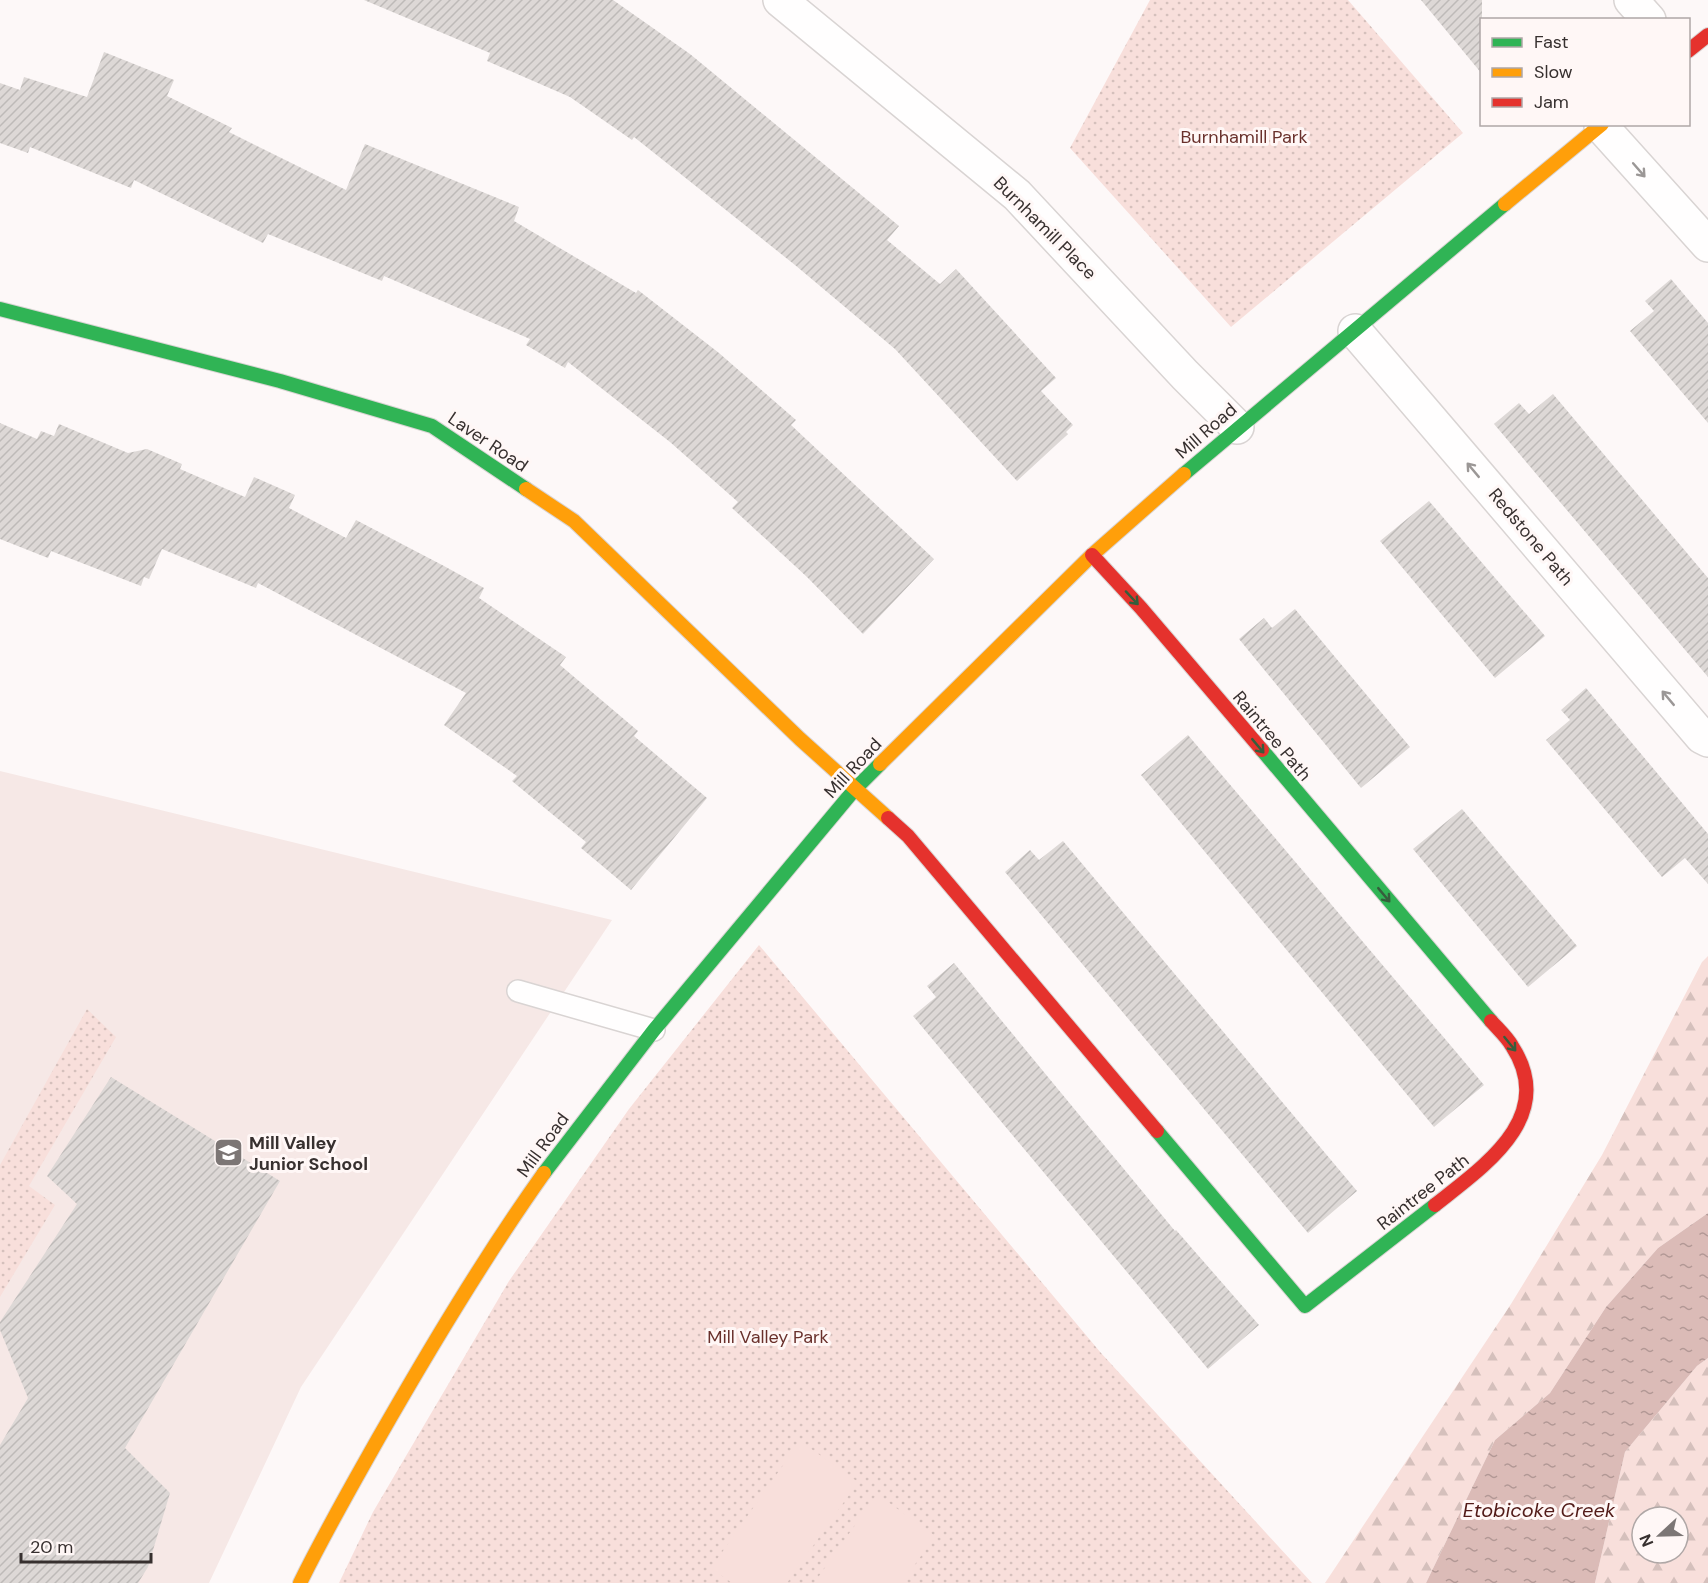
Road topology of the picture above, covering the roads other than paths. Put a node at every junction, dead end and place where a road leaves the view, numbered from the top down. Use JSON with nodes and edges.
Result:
{"nodes":[{"id":1,"x":780,"y":0,"type":"edge"},
{"id":2,"x":1631,"y":0,"type":"edge"},
{"id":3,"x":1647,"y":18,"type":"edge"},
{"id":4,"x":1708,"y":35,"type":"edge"},
{"id":5,"x":1690,"y":50,"type":"edge"},
{"id":6,"x":1601,"y":126,"type":"edge"},
{"id":7,"x":1603,"y":126,"type":"edge"},
{"id":8,"x":1708,"y":245,"type":"edge"},
{"id":9,"x":0,"y":309,"type":"edge"},
{"id":10,"x":1355,"y":331,"type":"junction"},
{"id":11,"x":1237,"y":427,"type":"junction"},
{"id":12,"x":1092,"y":555,"type":"junction"},
{"id":13,"x":1708,"y":740,"type":"edge"},
{"id":14,"x":855,"y":789,"type":"junction"},
{"id":15,"x":518,"y":992,"type":"dead end"},
{"id":16,"x":654,"y":1030,"type":"junction"},
{"id":17,"x":300,"y":1583,"type":"edge"}],
"edges":[{"from":1,"to":11,"type":"street","name":"Burnhamill Place"},
{"from":2,"to":3,"type":"street"},
{"from":4,"to":5,"type":"street"},
{"from":6,"to":10,"type":"street","name":"Mill Road"},
{"from":7,"to":8,"type":"street","one_way":true},
{"from":9,"to":14,"type":"street","name":"Laver Road"},
{"from":10,"to":11,"type":"street","name":"Mill Road"},
{"from":13,"to":10,"type":"street","name":"Redstone Path","one_way":true},
{"from":11,"to":12,"type":"street","name":"Mill Road"},
{"from":12,"to":14,"type":"street","name":"Mill Road"},
{"from":12,"to":14,"type":"street","name":"Raintree Path","one_way":true},
{"from":14,"to":16,"type":"street","name":"Mill Road"},
{"from":15,"to":16,"type":"lane"},
{"from":16,"to":17,"type":"street","name":"Mill Road"}]}
